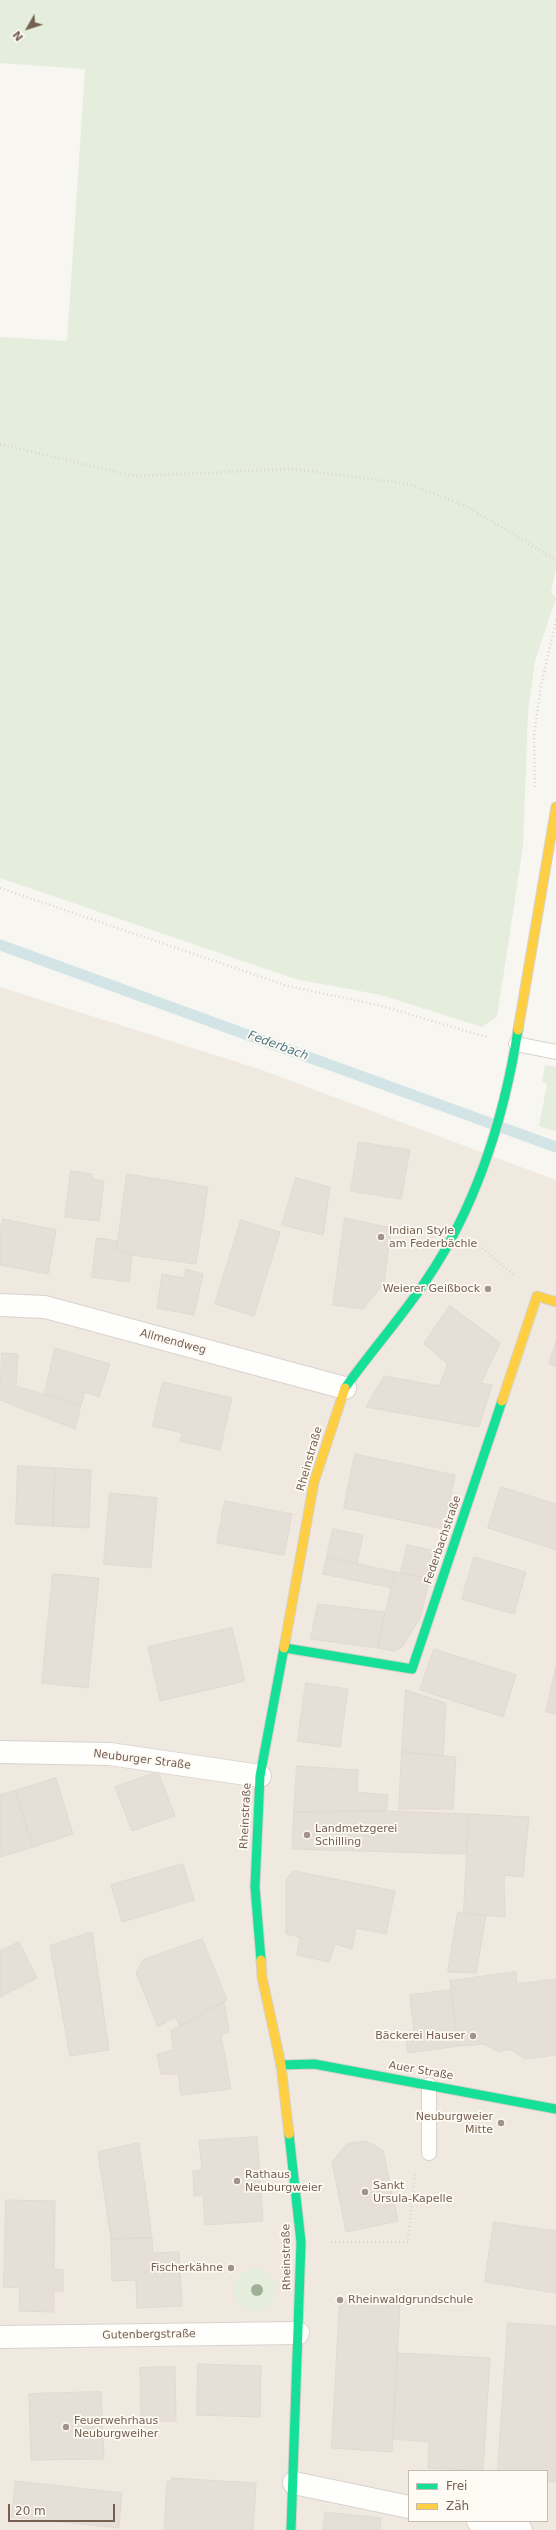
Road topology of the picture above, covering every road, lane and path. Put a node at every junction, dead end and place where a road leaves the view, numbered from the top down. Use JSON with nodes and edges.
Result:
{"nodes":[{"id":1,"x":0,"y":444,"type":"edge"},
{"id":2,"x":556,"y":560,"type":"edge"},
{"id":3,"x":556,"y":619,"type":"edge"},
{"id":4,"x":535,"y":788,"type":"dead end"},
{"id":5,"x":556,"y":807,"type":"edge"},
{"id":6,"x":0,"y":888,"type":"edge"},
{"id":7,"x":516,"y":1044,"type":"junction"},
{"id":8,"x":556,"y":1052,"type":"edge"},
{"id":9,"x":478,"y":1245,"type":"dead end"},
{"id":10,"x":537,"y":1296,"type":"junction"},
{"id":11,"x":556,"y":1302,"type":"edge"},
{"id":12,"x":0,"y":1305,"type":"edge"},
{"id":13,"x":345,"y":1388,"type":"junction"},
{"id":14,"x":285,"y":1648,"type":"junction"},
{"id":15,"x":0,"y":1752,"type":"edge"},
{"id":16,"x":260,"y":1776,"type":"junction"},
{"id":17,"x":281,"y":2065,"type":"junction"},
{"id":18,"x":429,"y":2085,"type":"junction"},
{"id":19,"x":556,"y":2110,"type":"edge"},
{"id":20,"x":429,"y":2153,"type":"joint"},
{"id":21,"x":300,"y":2242,"type":"junction"},
{"id":22,"x":298,"y":2333,"type":"junction"},
{"id":23,"x":0,"y":2337,"type":"edge"},
{"id":24,"x":294,"y":2483,"type":"junction"},
{"id":25,"x":408,"y":2507,"type":"edge"},
{"id":26,"x":483,"y":2522,"type":"edge"},
{"id":27,"x":290,"y":2530,"type":"edge"},
{"id":28,"x":521,"y":2530,"type":"edge"}],
"edges":[{"from":1,"to":2,"type":"path"},
{"from":3,"to":4,"type":"path"},
{"from":5,"to":7,"type":"main road","name":"Rheinstraße"},
{"from":6,"to":7,"type":"path"},
{"from":7,"to":8,"type":"lane"},
{"from":7,"to":13,"type":"main road","name":"Rheinstraße"},
{"from":9,"to":10,"type":"path"},
{"from":10,"to":11,"type":"main road"},
{"from":10,"to":14,"type":"main road","name":"Federbachstraße"},
{"from":12,"to":13,"type":"street","name":"Allmendweg"},
{"from":13,"to":14,"type":"main road","name":"Rheinstraße"},
{"from":14,"to":16,"type":"main road","name":"Rheinstraße"},
{"from":15,"to":16,"type":"street","name":"Neuburger Straße"},
{"from":16,"to":17,"type":"main road","name":"Rheinstraße"},
{"from":17,"to":18,"type":"main road","name":"Auer Straße"},
{"from":17,"to":21,"type":"main road","name":"Rheinstraße"},
{"from":18,"to":19,"type":"main road","name":"Auer Straße"},
{"from":18,"to":20,"type":"lane"},
{"from":20,"to":21,"type":"path"},
{"from":21,"to":22,"type":"main road","name":"Rheinstraße"},
{"from":22,"to":23,"type":"street","name":"Gutenbergstraße"},
{"from":22,"to":24,"type":"main road","name":"Rheinstraße"},
{"from":24,"to":25,"type":"street"},
{"from":24,"to":27,"type":"main road","name":"Rheinstraße"},
{"from":26,"to":28,"type":"street"}]}
